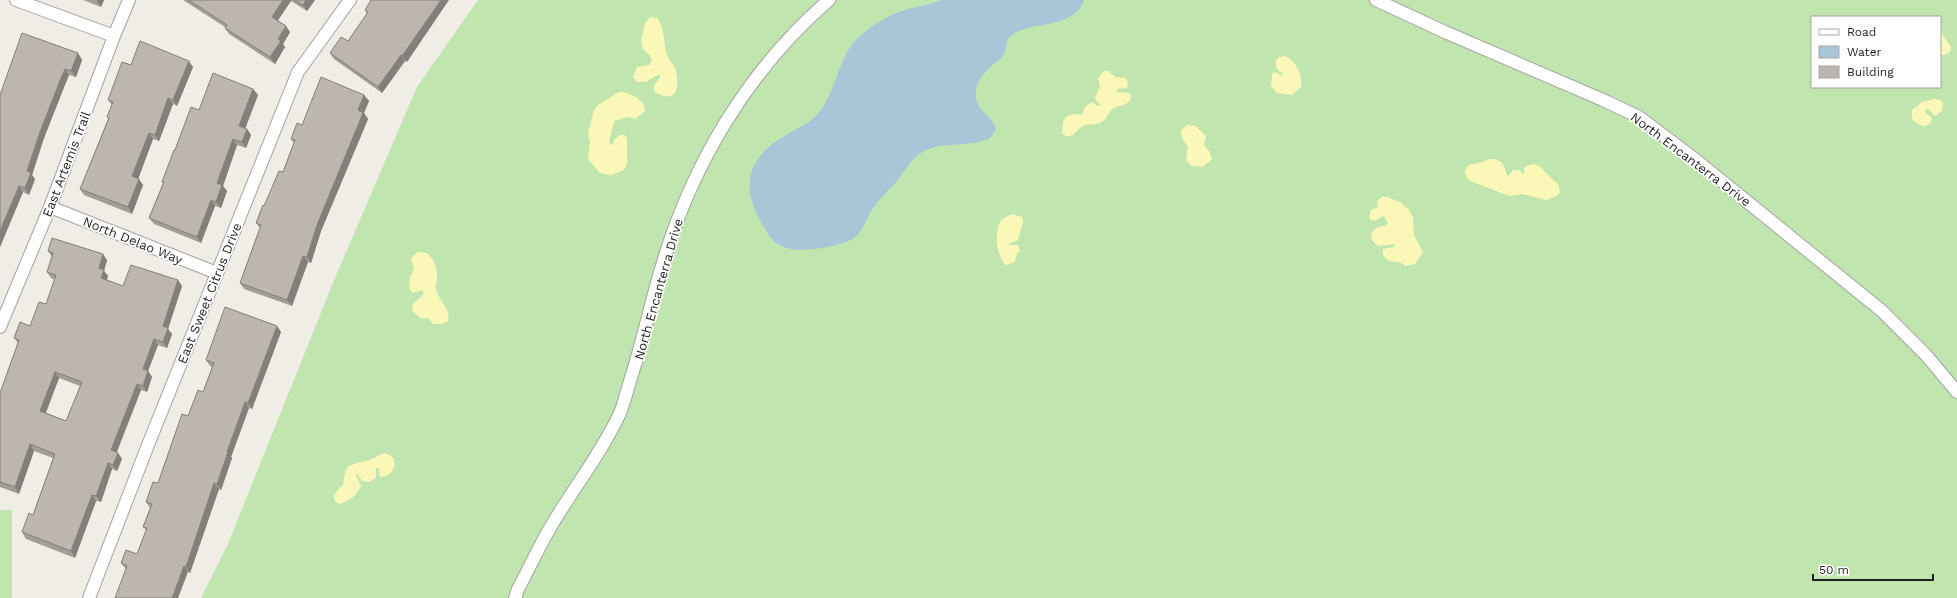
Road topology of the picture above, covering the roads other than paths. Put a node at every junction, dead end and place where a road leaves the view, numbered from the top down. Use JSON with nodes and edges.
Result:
{"nodes":[{"id":1,"x":16,"y":0,"type":"edge"},
{"id":2,"x":129,"y":0,"type":"edge"},
{"id":3,"x":350,"y":0,"type":"edge"},
{"id":4,"x":829,"y":0,"type":"edge"},
{"id":5,"x":1376,"y":0,"type":"edge"},
{"id":6,"x":114,"y":36,"type":"junction"},
{"id":7,"x":50,"y":207,"type":"junction"},
{"id":8,"x":217,"y":273,"type":"junction"},
{"id":9,"x":0,"y":327,"type":"edge"},
{"id":10,"x":1957,"y":392,"type":"edge"},
{"id":11,"x":89,"y":598,"type":"edge"},
{"id":12,"x":515,"y":598,"type":"edge"}],
"edges":[{"from":1,"to":6,"type":"street"},
{"from":2,"to":6,"type":"street","name":"East Artemis Trail"},
{"from":3,"to":8,"type":"street","name":"East Sweet Citrus Drive"},
{"from":4,"to":12,"type":"street","name":"North Encanterra Drive"},
{"from":5,"to":10,"type":"street","name":"North Encanterra Drive"},
{"from":6,"to":7,"type":"street","name":"East Artemis Trail"},
{"from":7,"to":8,"type":"street","name":"North Delao Way"},
{"from":7,"to":9,"type":"street","name":"East Artemis Trail"},
{"from":8,"to":11,"type":"street","name":"East Sweet Citrus Drive"}]}
